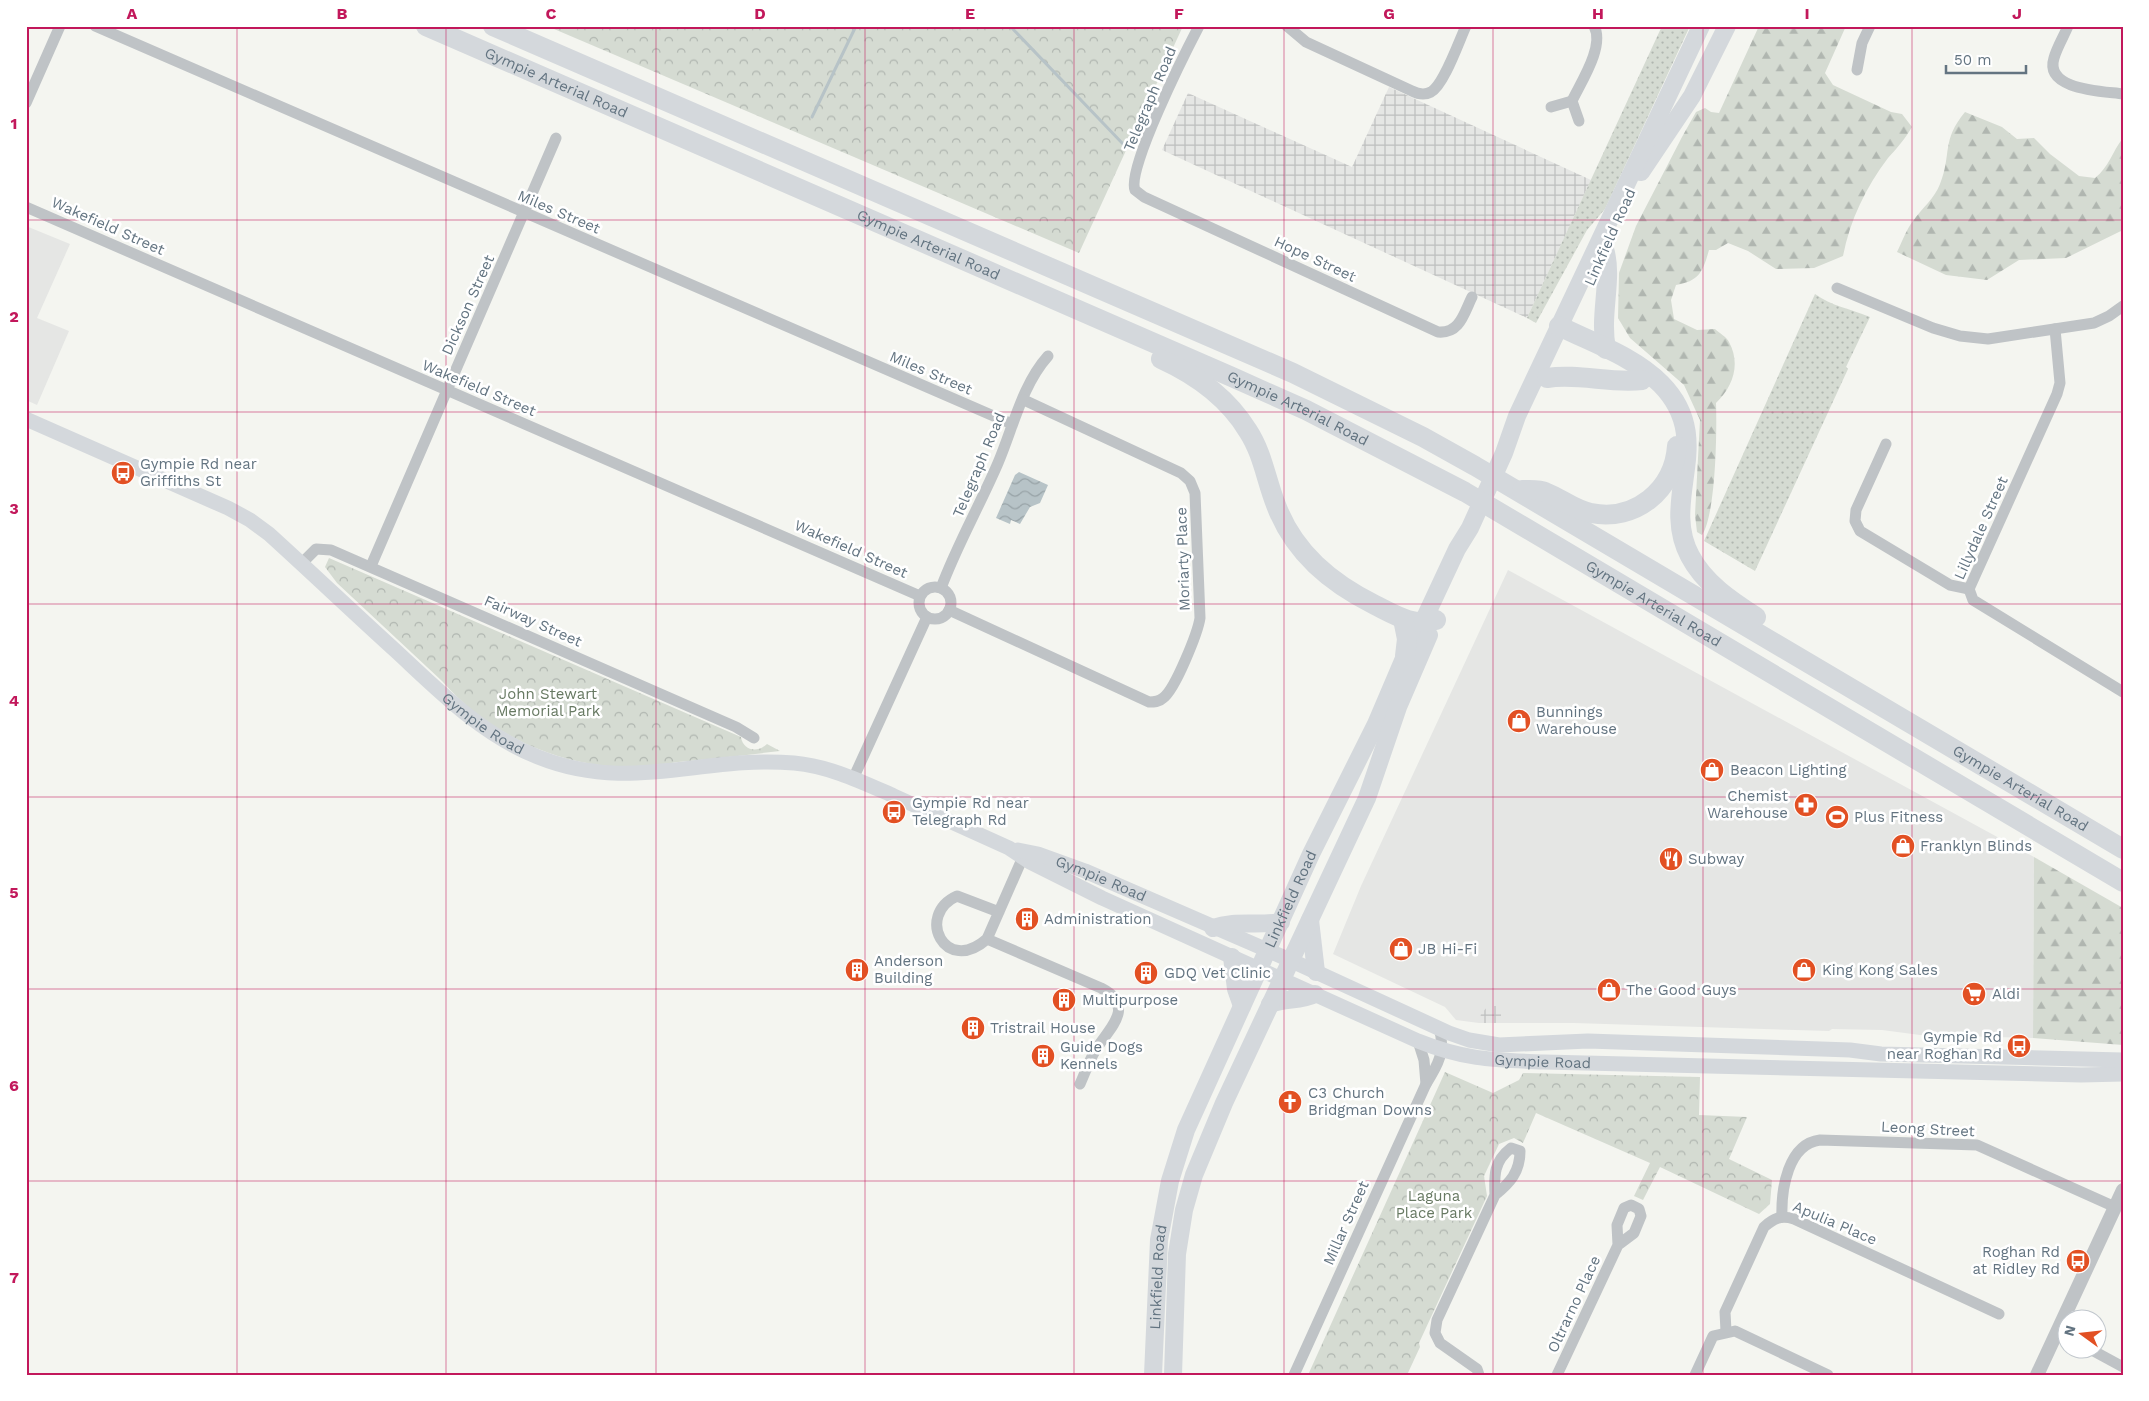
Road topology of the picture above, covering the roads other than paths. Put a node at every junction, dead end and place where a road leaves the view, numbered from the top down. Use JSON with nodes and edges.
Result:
{"nodes":[{"id":1,"x":60,"y":26,"type":"edge"},
{"id":2,"x":95,"y":26,"type":"edge"},
{"id":3,"x":426,"y":26,"type":"edge"},
{"id":4,"x":493,"y":26,"type":"edge"},
{"id":5,"x":1199,"y":26,"type":"edge"},
{"id":6,"x":1287,"y":26,"type":"edge"},
{"id":7,"x":1466,"y":26,"type":"edge"},
{"id":8,"x":1594,"y":26,"type":"edge"},
{"id":9,"x":1701,"y":26,"type":"edge"},
{"id":10,"x":1727,"y":26,"type":"edge"},
{"id":11,"x":1870,"y":26,"type":"edge"},
{"id":12,"x":2068,"y":26,"type":"edge"},
{"id":13,"x":1857,"y":70,"type":"dead end"},
{"id":14,"x":2123,"y":94,"type":"edge"},
{"id":15,"x":1572,"y":101,"type":"junction"},
{"id":16,"x":26,"y":103,"type":"edge"},
{"id":17,"x":1552,"y":107,"type":"dead end"},
{"id":18,"x":1579,"y":121,"type":"dead end"},
{"id":19,"x":556,"y":138,"type":"dead end"},
{"id":20,"x":1133,"y":186,"type":"joint"},
{"id":21,"x":26,"y":207,"type":"edge"},
{"id":22,"x":525,"y":213,"type":"junction"},
{"id":23,"x":1604,"y":248,"type":"junction"},
{"id":24,"x":1837,"y":288,"type":"dead end"},
{"id":25,"x":1472,"y":297,"type":"dead end"},
{"id":26,"x":2123,"y":306,"type":"edge"},
{"id":27,"x":2055,"y":330,"type":"junction"},
{"id":28,"x":1562,"y":334,"type":"junction"},
{"id":29,"x":1138,"y":335,"type":"junction"},
{"id":30,"x":1606,"y":348,"type":"junction"},
{"id":31,"x":1048,"y":356,"type":"dead end"},
{"id":32,"x":1547,"y":378,"type":"junction"},
{"id":33,"x":1642,"y":380,"type":"junction"},
{"id":34,"x":447,"y":390,"type":"junction"},
{"id":35,"x":1024,"y":400,"type":"junction"},
{"id":36,"x":26,"y":419,"type":"edge"},
{"id":37,"x":1012,"y":424,"type":"junction"},
{"id":38,"x":1886,"y":444,"type":"dead end"},
{"id":39,"x":1504,"y":453,"type":"junction"},
{"id":40,"x":1515,"y":490,"type":"junction"},
{"id":41,"x":301,"y":564,"type":"junction"},
{"id":42,"x":371,"y":566,"type":"junction"},
{"id":43,"x":941,"y":588,"type":"junction"},
{"id":44,"x":1968,"y":589,"type":"junction"},
{"id":45,"x":920,"y":596,"type":"junction"},
{"id":46,"x":949,"y":610,"type":"junction"},
{"id":47,"x":927,"y":616,"type":"junction"},
{"id":48,"x":1403,"y":618,"type":"junction"},
{"id":49,"x":1429,"y":621,"type":"junction"},
{"id":50,"x":1405,"y":656,"type":"junction"},
{"id":51,"x":1806,"y":662,"type":"junction"},
{"id":52,"x":2123,"y":692,"type":"edge"},
{"id":53,"x":754,"y":738,"type":"dead end"},
{"id":54,"x":853,"y":778,"type":"junction"},
{"id":55,"x":1009,"y":848,"type":"junction"},
{"id":56,"x":2123,"y":849,"type":"edge"},
{"id":57,"x":1023,"y":857,"type":"junction"},
{"id":58,"x":2123,"y":882,"type":"edge"},
{"id":59,"x":999,"y":912,"type":"junction"},
{"id":60,"x":1310,"y":920,"type":"junction"},
{"id":61,"x":1281,"y":922,"type":"junction"},
{"id":62,"x":1214,"y":928,"type":"junction"},
{"id":63,"x":986,"y":939,"type":"junction"},
{"id":64,"x":1268,"y":951,"type":"junction"},
{"id":65,"x":1232,"y":957,"type":"junction"},
{"id":66,"x":1290,"y":960,"type":"junction"},
{"id":67,"x":1260,"y":969,"type":"junction"},
{"id":68,"x":1316,"y":972,"type":"junction"},
{"id":69,"x":1282,"y":979,"type":"junction"},
{"id":70,"x":1315,"y":994,"type":"junction"},
{"id":71,"x":1270,"y":1004,"type":"junction"},
{"id":72,"x":1242,"y":1006,"type":"junction"},
{"id":73,"x":1439,"y":1028,"type":"junction"},
{"id":74,"x":1418,"y":1041,"type":"junction"},
{"id":75,"x":1442,"y":1050,"type":"junction"},
{"id":76,"x":2123,"y":1060,"type":"edge"},
{"id":77,"x":2123,"y":1074,"type":"edge"},
{"id":78,"x":1080,"y":1084,"type":"dead end"},
{"id":79,"x":1426,"y":1084,"type":"junction"},
{"id":80,"x":2123,"y":1190,"type":"edge"},
{"id":81,"x":1495,"y":1195,"type":"dead end"},
{"id":82,"x":2115,"y":1207,"type":"junction"},
{"id":83,"x":1782,"y":1216,"type":"junction"},
{"id":84,"x":1618,"y":1245,"type":"dead end"},
{"id":85,"x":2073,"y":1308,"type":"edge"},
{"id":86,"x":1999,"y":1314,"type":"dead end"},
{"id":87,"x":1726,"y":1331,"type":"junction"},
{"id":88,"x":2056,"y":1345,"type":"edge"},
{"id":89,"x":2106,"y":1358,"type":"edge"},
{"id":90,"x":2123,"y":1367,"type":"edge"},
{"id":91,"x":1153,"y":1375,"type":"edge"},
{"id":92,"x":1173,"y":1375,"type":"edge"},
{"id":93,"x":1294,"y":1375,"type":"edge"},
{"id":94,"x":1480,"y":1375,"type":"edge"},
{"id":95,"x":1557,"y":1375,"type":"edge"},
{"id":96,"x":1695,"y":1375,"type":"edge"},
{"id":97,"x":1828,"y":1375,"type":"edge"},
{"id":98,"x":2037,"y":1375,"type":"edge"}],
"edges":[{"from":1,"to":16,"type":"street"},
{"from":2,"to":22,"type":"street","name":"Miles Street"},
{"from":3,"to":29,"type":"highway","name":"Gympie Arterial Road"},
{"from":4,"to":40,"type":"highway","name":"Gympie Arterial Road"},
{"from":5,"to":20,"type":"street","name":"Telegraph Road"},
{"from":6,"to":7,"type":"street"},
{"from":8,"to":15,"type":"street"},
{"from":9,"to":28,"type":"main road","name":"Linkfield Road"},
{"from":10,"to":23,"type":"main road","name":"Linkfield Road"},
{"from":11,"to":13,"type":"street"},
{"from":12,"to":14,"type":"street"},
{"from":15,"to":17,"type":"street"},
{"from":15,"to":18,"type":"street"},
{"from":19,"to":22,"type":"street","name":"Dickson Street"},
{"from":20,"to":25,"type":"street","name":"Hope Street"},
{"from":21,"to":34,"type":"street","name":"Wakefield Street"},
{"from":22,"to":34,"type":"street","name":"Dickson Street"},
{"from":22,"to":37,"type":"street","name":"Miles Street"},
{"from":23,"to":28,"type":"main road","name":"Linkfield Road"},
{"from":23,"to":30,"type":"highway"},
{"from":24,"to":27,"type":"street"},
{"from":26,"to":27,"type":"street"},
{"from":27,"to":44,"type":"street","name":"Lillydale Street"},
{"from":28,"to":30,"type":"highway"},
{"from":28,"to":32,"type":"main road","name":"Linkfield Road"},
{"from":28,"to":33,"type":"highway"},
{"from":28,"to":39,"type":"main road","name":"Linkfield Road"},
{"from":29,"to":48,"type":"highway"},
{"from":29,"to":58,"type":"highway","name":"Gympie Arterial Road"},
{"from":30,"to":51,"type":"highway"},
{"from":31,"to":35,"type":"street","name":"Telegraph Road"},
{"from":32,"to":33,"type":"highway"},
{"from":32,"to":39,"type":"main road","name":"Linkfield Road"},
{"from":33,"to":40,"type":"highway"},
{"from":34,"to":42,"type":"street","name":"Dickson Street"},
{"from":34,"to":45,"type":"street","name":"Wakefield Street"},
{"from":35,"to":37,"type":"street","name":"Telegraph Road"},
{"from":35,"to":46,"type":"street","name":"Moriarty Place"},
{"from":36,"to":41,"type":"main road","name":"Gympie Road"},
{"from":37,"to":43,"type":"street","name":"Telegraph Road"},
{"from":38,"to":44,"type":"street"},
{"from":39,"to":49,"type":"main road","name":"Linkfield Road"},
{"from":40,"to":51,"type":"highway","name":"Gympie Arterial Road"},
{"from":41,"to":42,"type":"street","name":"Fairway Street"},
{"from":41,"to":54,"type":"main road","name":"Gympie Road"},
{"from":42,"to":53,"type":"street","name":"Fairway Street"},
{"from":43,"to":45,"type":"street"},
{"from":43,"to":46,"type":"street"},
{"from":44,"to":52,"type":"street","name":"Lillydale Street"},
{"from":45,"to":47,"type":"street"},
{"from":46,"to":47,"type":"street"},
{"from":47,"to":54,"type":"street"},
{"from":48,"to":49,"type":"highway"},
{"from":48,"to":50,"type":"highway"},
{"from":49,"to":50,"type":"main road","name":"Linkfield Road"},
{"from":49,"to":60,"type":"main road","name":"Linkfield Road"},
{"from":50,"to":61,"type":"main road","name":"Linkfield Road"},
{"from":51,"to":56,"type":"highway","name":"Gympie Arterial Road"},
{"from":54,"to":55,"type":"main road","name":"Gympie Road"},
{"from":55,"to":57,"type":"main road","name":"Gympie Road"},
{"from":55,"to":62,"type":"main road","name":"Gympie Road"},
{"from":57,"to":59,"type":"street"},
{"from":57,"to":65,"type":"main road","name":"Gympie Road"},
{"from":59,"to":63,"type":"street"},
{"from":59,"to":63,"type":"street"},
{"from":60,"to":66,"type":"main road","name":"Linkfield Road"},
{"from":60,"to":68,"type":"main road"},
{"from":61,"to":62,"type":"main road"},
{"from":61,"to":64,"type":"main road","name":"Linkfield Road"},
{"from":62,"to":64,"type":"main road","name":"Gympie Road"},
{"from":63,"to":78,"type":"street"},
{"from":64,"to":66,"type":"main road","name":"Gympie Road"},
{"from":64,"to":67,"type":"main road","name":"Linkfield Road"},
{"from":65,"to":67,"type":"main road","name":"Gympie Road"},
{"from":65,"to":72,"type":"main road"},
{"from":66,"to":68,"type":"main road","name":"Gympie Road"},
{"from":66,"to":69,"type":"main road","name":"Linkfield Road"},
{"from":67,"to":69,"type":"main road","name":"Gympie Road"},
{"from":67,"to":72,"type":"main road","name":"Linkfield Road"},
{"from":68,"to":73,"type":"main road","name":"Gympie Road"},
{"from":69,"to":70,"type":"main road","name":"Gympie Road"},
{"from":69,"to":71,"type":"main road","name":"Linkfield Road"},
{"from":70,"to":71,"type":"main road"},
{"from":70,"to":74,"type":"main road","name":"Gympie Road"},
{"from":71,"to":92,"type":"main road","name":"Linkfield Road"},
{"from":72,"to":91,"type":"main road","name":"Linkfield Road"},
{"from":73,"to":75,"type":"street"},
{"from":73,"to":76,"type":"main road","name":"Gympie Road"},
{"from":74,"to":75,"type":"main road","name":"Gympie Road"},
{"from":74,"to":79,"type":"street","name":"Millar Street"},
{"from":75,"to":77,"type":"main road","name":"Gympie Road"},
{"from":75,"to":79,"type":"street","name":"Millar Street"},
{"from":79,"to":93,"type":"street","name":"Millar Street"},
{"from":80,"to":82,"type":"street"},
{"from":81,"to":94,"type":"street"},
{"from":82,"to":83,"type":"street","name":"Leong Street"},
{"from":82,"to":85,"type":"street"},
{"from":83,"to":86,"type":"street","name":"Apulia Place"},
{"from":83,"to":87,"type":"street","name":"Apulia Place"},
{"from":84,"to":95,"type":"street","name":"Oltrarno Place"},
{"from":87,"to":96,"type":"street"},
{"from":87,"to":97,"type":"street"},
{"from":88,"to":98,"type":"street"},
{"from":89,"to":90,"type":"street"}]}
